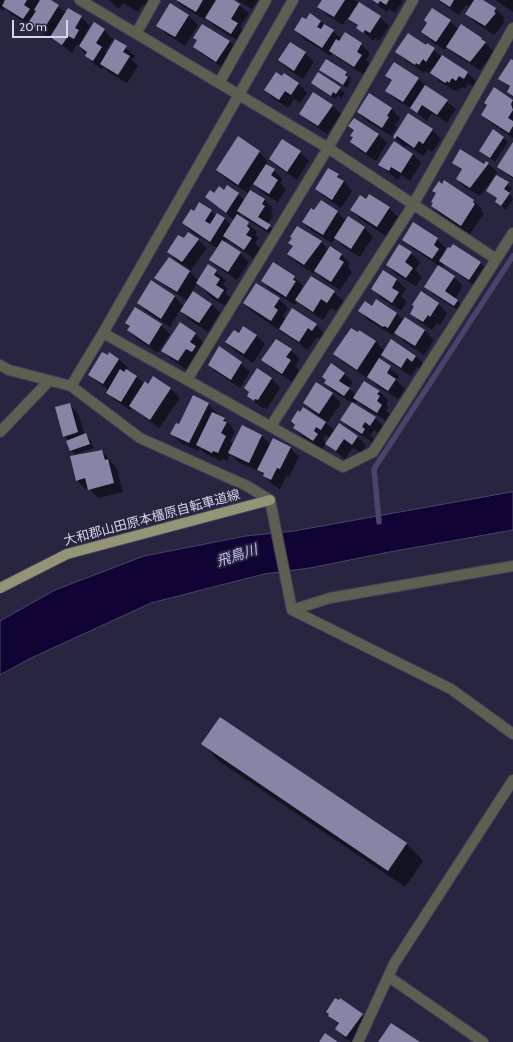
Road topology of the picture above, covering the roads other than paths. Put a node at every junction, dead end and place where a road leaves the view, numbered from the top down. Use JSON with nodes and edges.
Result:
{"nodes":[{"id":1,"x":80,"y":0,"type":"edge"},
{"id":2,"x":155,"y":0,"type":"edge"},
{"id":3,"x":266,"y":0,"type":"edge"},
{"id":4,"x":293,"y":0,"type":"edge"},
{"id":5,"x":413,"y":0,"type":"edge"},
{"id":6,"x":513,"y":28,"type":"edge"},
{"id":7,"x":137,"y":32,"type":"junction"},
{"id":8,"x":219,"y":83,"type":"junction"},
{"id":9,"x":239,"y":95,"type":"junction"},
{"id":10,"x":328,"y":148,"type":"junction"},
{"id":11,"x":413,"y":205,"type":"junction"},
{"id":12,"x":513,"y":232,"type":"edge"},
{"id":13,"x":496,"y":259,"type":"junction"},
{"id":14,"x":103,"y":333,"type":"junction"},
{"id":15,"x":0,"y":365,"type":"edge"},
{"id":16,"x":187,"y":380,"type":"junction"},
{"id":17,"x":49,"y":381,"type":"junction"},
{"id":18,"x":71,"y":386,"type":"junction"},
{"id":19,"x":271,"y":426,"type":"junction"},
{"id":20,"x":0,"y":432,"type":"edge"},
{"id":21,"x":271,"y":504,"type":"junction"},
{"id":22,"x":513,"y":566,"type":"edge"},
{"id":23,"x":0,"y":588,"type":"edge"},
{"id":24,"x":291,"y":605,"type":"junction"},
{"id":25,"x":513,"y":734,"type":"edge"},
{"id":26,"x":513,"y":780,"type":"edge"},
{"id":27,"x":389,"y":977,"type":"junction"},
{"id":28,"x":358,"y":1042,"type":"edge"},
{"id":29,"x":483,"y":1042,"type":"edge"}],
"edges":[{"from":1,"to":7,"type":"street"},
{"from":2,"to":7,"type":"street"},
{"from":3,"to":8,"type":"street"},
{"from":4,"to":9,"type":"street"},
{"from":5,"to":10,"type":"street"},
{"from":6,"to":11,"type":"street"},
{"from":7,"to":8,"type":"street"},
{"from":8,"to":9,"type":"street"},
{"from":9,"to":10,"type":"street"},
{"from":9,"to":14,"type":"street"},
{"from":10,"to":11,"type":"street"},
{"from":10,"to":16,"type":"street"},
{"from":11,"to":13,"type":"street"},
{"from":11,"to":19,"type":"street"},
{"from":12,"to":13,"type":"street"},
{"from":13,"to":19,"type":"street"},
{"from":14,"to":16,"type":"street"},
{"from":14,"to":18,"type":"street"},
{"from":15,"to":17,"type":"street"},
{"from":16,"to":19,"type":"street"},
{"from":17,"to":18,"type":"street"},
{"from":17,"to":20,"type":"street"},
{"from":18,"to":21,"type":"street"},
{"from":21,"to":23,"type":"main road","name":"大和郡山田原本橿原自転車道線"},
{"from":21,"to":24,"type":"street"},
{"from":22,"to":24,"type":"street"},
{"from":24,"to":25,"type":"street"},
{"from":26,"to":27,"type":"street"},
{"from":27,"to":28,"type":"street"},
{"from":27,"to":29,"type":"street"}]}
